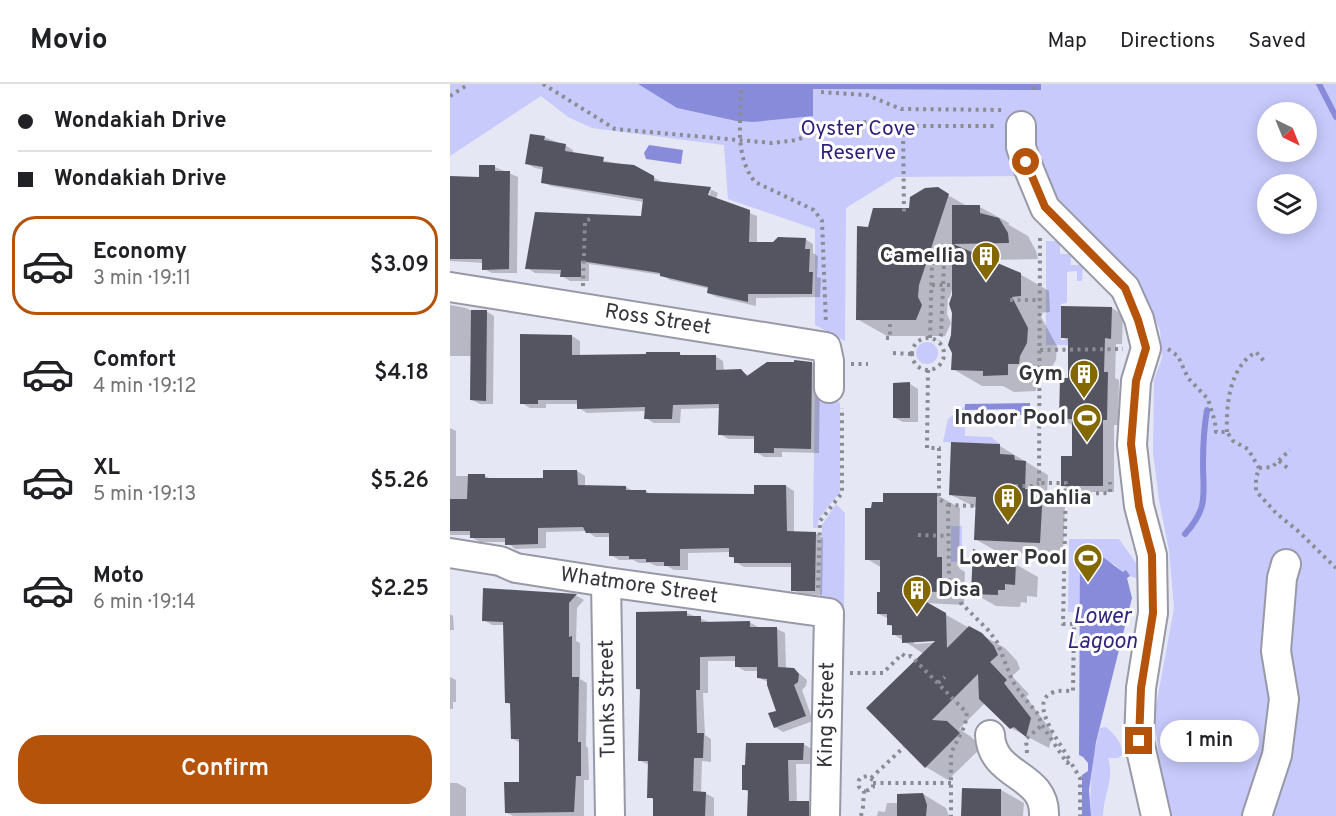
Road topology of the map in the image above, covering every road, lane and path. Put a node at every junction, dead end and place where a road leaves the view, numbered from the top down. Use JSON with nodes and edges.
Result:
{"nodes":[{"id":1,"x":467,"y":84,"type":"edge"},
{"id":2,"x":543,"y":84,"type":"edge"},
{"id":3,"x":741,"y":90,"type":"dead end"},
{"id":4,"x":821,"y":92,"type":"dead end"},
{"id":5,"x":450,"y":96,"type":"edge"},
{"id":6,"x":903,"y":126,"type":"junction"},
{"id":7,"x":1021,"y":126,"type":"junction"},
{"id":8,"x":740,"y":140,"type":"junction"},
{"id":9,"x":1045,"y":207,"type":"junction"},
{"id":10,"x":904,"y":212,"type":"dead end"},
{"id":11,"x":593,"y":218,"type":"dead end"},
{"id":12,"x":937,"y":252,"type":"dead end"},
{"id":13,"x":937,"y":263,"type":"junction"},
{"id":14,"x":584,"y":281,"type":"dead end"},
{"id":15,"x":932,"y":285,"type":"junction"},
{"id":16,"x":943,"y":285,"type":"junction"},
{"id":17,"x":951,"y":285,"type":"dead end"},
{"id":18,"x":450,"y":287,"type":"edge"},
{"id":19,"x":1010,"y":300,"type":"dead end"},
{"id":20,"x":1040,"y":300,"type":"junction"},
{"id":21,"x":890,"y":320,"type":"dead end"},
{"id":22,"x":827,"y":328,"type":"dead end"},
{"id":23,"x":886,"y":338,"type":"dead end"},
{"id":24,"x":930,"y":338,"type":"junction"},
{"id":25,"x":939,"y":341,"type":"junction"},
{"id":26,"x":1122,"y":349,"type":"dead end"},
{"id":27,"x":1166,"y":349,"type":"dead end"},
{"id":28,"x":1040,"y":350,"type":"junction"},
{"id":29,"x":893,"y":353,"type":"dead end"},
{"id":30,"x":912,"y":354,"type":"junction"},
{"id":31,"x":1264,"y":361,"type":"dead end"},
{"id":32,"x":844,"y":364,"type":"dead end"},
{"id":33,"x":868,"y":364,"type":"dead end"},
{"id":34,"x":927,"y":370,"type":"junction"},
{"id":35,"x":836,"y":400,"type":"joint"},
{"id":36,"x":1227,"y":432,"type":"junction"},
{"id":37,"x":1290,"y":450,"type":"dead end"},
{"id":38,"x":1280,"y":461,"type":"junction"},
{"id":39,"x":1259,"y":468,"type":"junction"},
{"id":40,"x":1290,"y":470,"type":"dead end"},
{"id":41,"x":1040,"y":483,"type":"junction"},
{"id":42,"x":1015,"y":486,"type":"dead end"},
{"id":43,"x":948,"y":505,"type":"junction"},
{"id":44,"x":975,"y":506,"type":"dead end"},
{"id":45,"x":918,"y":535,"type":"dead end"},
{"id":46,"x":948,"y":536,"type":"junction"},
{"id":47,"x":450,"y":553,"type":"edge"},
{"id":48,"x":1286,"y":564,"type":"dead end"},
{"id":49,"x":1336,"y":568,"type":"edge"},
{"id":50,"x":606,"y":582,"type":"junction"},
{"id":51,"x":824,"y":613,"type":"junction"},
{"id":52,"x":993,"y":636,"type":"junction"},
{"id":53,"x":988,"y":640,"type":"dead end"},
{"id":54,"x":856,"y":673,"type":"dead end"},
{"id":55,"x":945,"y":677,"type":"dead end"},
{"id":56,"x":938,"y":683,"type":"junction"},
{"id":57,"x":990,"y":735,"type":"dead end"},
{"id":58,"x":904,"y":747,"type":"dead end"},
{"id":59,"x":1070,"y":761,"type":"junction"},
{"id":60,"x":872,"y":781,"type":"junction"},
{"id":61,"x":951,"y":783,"type":"junction"},
{"id":62,"x":864,"y":791,"type":"junction"},
{"id":63,"x":610,"y":816,"type":"edge"},
{"id":64,"x":825,"y":816,"type":"edge"},
{"id":65,"x":861,"y":816,"type":"edge"},
{"id":66,"x":951,"y":816,"type":"edge"},
{"id":67,"x":1044,"y":816,"type":"edge"},
{"id":68,"x":1080,"y":816,"type":"edge"},
{"id":69,"x":1156,"y":816,"type":"edge"},
{"id":70,"x":1257,"y":816,"type":"edge"}],
"edges":[{"from":1,"to":5,"type":"path"},
{"from":2,"to":8,"type":"path"},
{"from":3,"to":8,"type":"path"},
{"from":4,"to":7,"type":"path"},
{"from":6,"to":7,"type":"path"},
{"from":6,"to":8,"type":"path"},
{"from":6,"to":10,"type":"path"},
{"from":7,"to":9,"type":"street"},
{"from":8,"to":22,"type":"path"},
{"from":9,"to":20,"type":"path"},
{"from":9,"to":69,"type":"street"},
{"from":11,"to":14,"type":"path"},
{"from":12,"to":13,"type":"path"},
{"from":13,"to":15,"type":"path"},
{"from":13,"to":16,"type":"path"},
{"from":15,"to":16,"type":"path"},
{"from":15,"to":24,"type":"path"},
{"from":16,"to":17,"type":"path"},
{"from":16,"to":25,"type":"path"},
{"from":18,"to":35,"type":"street","name":"Ross Street"},
{"from":19,"to":20,"type":"path"},
{"from":20,"to":28,"type":"path"},
{"from":21,"to":23,"type":"path"},
{"from":24,"to":25,"type":"path"},
{"from":24,"to":30,"type":"path"},
{"from":25,"to":34,"type":"path"},
{"from":26,"to":28,"type":"path"},
{"from":27,"to":36,"type":"path"},
{"from":28,"to":41,"type":"path"},
{"from":29,"to":30,"type":"path"},
{"from":30,"to":34,"type":"path"},
{"from":31,"to":36,"type":"path"},
{"from":32,"to":33,"type":"path"},
{"from":34,"to":43,"type":"path"},
{"from":35,"to":51,"type":"path"},
{"from":36,"to":39,"type":"path"},
{"from":37,"to":38,"type":"path"},
{"from":38,"to":39,"type":"path"},
{"from":38,"to":40,"type":"path"},
{"from":39,"to":49,"type":"path"},
{"from":41,"to":42,"type":"path"},
{"from":41,"to":59,"type":"path"},
{"from":43,"to":44,"type":"path"},
{"from":43,"to":46,"type":"path"},
{"from":45,"to":46,"type":"path"},
{"from":46,"to":52,"type":"path"},
{"from":47,"to":50,"type":"street","name":"Whatmore Street"},
{"from":48,"to":70,"type":"street"},
{"from":50,"to":51,"type":"street","name":"Whatmore Street"},
{"from":50,"to":63,"type":"street","name":"Tunks Street"},
{"from":51,"to":64,"type":"street","name":"King Street"},
{"from":52,"to":53,"type":"path"},
{"from":52,"to":59,"type":"path"},
{"from":54,"to":56,"type":"path"},
{"from":55,"to":56,"type":"path"},
{"from":56,"to":61,"type":"path"},
{"from":57,"to":67,"type":"street"},
{"from":58,"to":60,"type":"path"},
{"from":59,"to":68,"type":"path"},
{"from":60,"to":61,"type":"path"},
{"from":60,"to":62,"type":"path"},
{"from":60,"to":62,"type":"path"},
{"from":61,"to":66,"type":"path"},
{"from":62,"to":65,"type":"path"}]}
